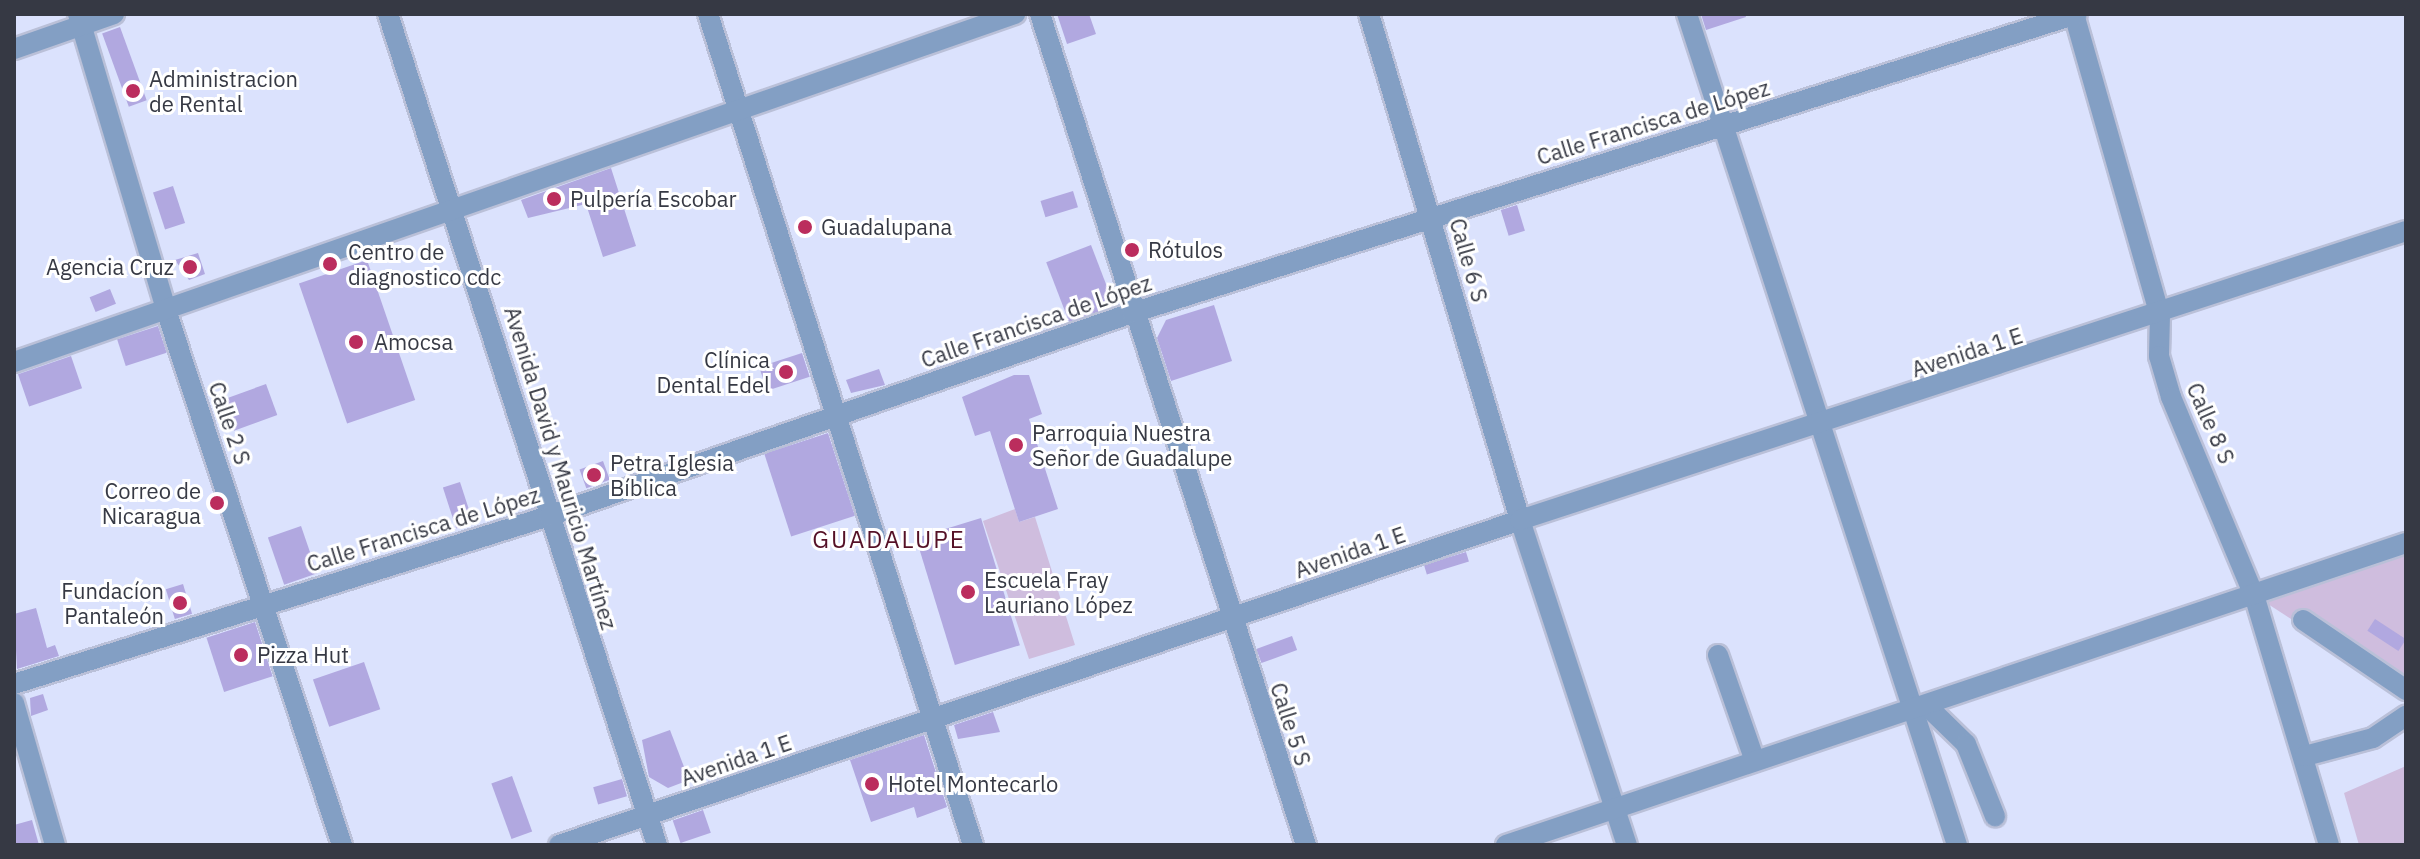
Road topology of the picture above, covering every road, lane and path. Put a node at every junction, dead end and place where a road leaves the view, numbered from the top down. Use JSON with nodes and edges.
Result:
{"nodes":[{"id":1,"x":114,"y":14,"type":"edge"},
{"id":2,"x":388,"y":14,"type":"edge"},
{"id":3,"x":708,"y":14,"type":"edge"},
{"id":4,"x":1015,"y":14,"type":"edge"},
{"id":5,"x":1040,"y":14,"type":"edge"},
{"id":6,"x":1369,"y":14,"type":"edge"},
{"id":7,"x":1687,"y":14,"type":"edge"},
{"id":8,"x":2075,"y":14,"type":"edge"},
{"id":9,"x":80,"y":20,"type":"edge"},
{"id":10,"x":14,"y":49,"type":"edge"},
{"id":11,"x":738,"y":111,"type":"junction"},
{"id":12,"x":1723,"y":125,"type":"junction"},
{"id":13,"x":456,"y":211,"type":"junction"},
{"id":14,"x":1431,"y":216,"type":"junction"},
{"id":15,"x":2406,"y":231,"type":"edge"},
{"id":16,"x":166,"y":310,"type":"junction"},
{"id":17,"x":1132,"y":313,"type":"junction"},
{"id":18,"x":2160,"y":315,"type":"junction"},
{"id":19,"x":14,"y":362,"type":"edge"},
{"id":20,"x":835,"y":415,"type":"junction"},
{"id":21,"x":1820,"y":425,"type":"junction"},
{"id":22,"x":549,"y":516,"type":"junction"},
{"id":23,"x":1520,"y":520,"type":"junction"},
{"id":24,"x":2406,"y":543,"type":"edge"},
{"id":25,"x":2254,"y":595,"type":"junction"},
{"id":26,"x":267,"y":602,"type":"junction"},
{"id":27,"x":1230,"y":618,"type":"junction"},
{"id":28,"x":2303,"y":620,"type":"dead end"},
{"id":29,"x":1718,"y":655,"type":"dead end"},
{"id":30,"x":14,"y":684,"type":"edge"},
{"id":31,"x":2406,"y":690,"type":"edge"},
{"id":32,"x":14,"y":703,"type":"edge"},
{"id":33,"x":1919,"y":709,"type":"junction"},
{"id":34,"x":2406,"y":716,"type":"edge"},
{"id":35,"x":932,"y":718,"type":"junction"},
{"id":36,"x":2305,"y":756,"type":"junction"},
{"id":37,"x":1755,"y":761,"type":"junction"},
{"id":38,"x":1616,"y":806,"type":"junction"},
{"id":39,"x":647,"y":816,"type":"junction"},
{"id":40,"x":1995,"y":816,"type":"dead end"},
{"id":41,"x":55,"y":845,"type":"edge"},
{"id":42,"x":342,"y":845,"type":"edge"},
{"id":43,"x":559,"y":845,"type":"edge"},
{"id":44,"x":657,"y":845,"type":"edge"},
{"id":45,"x":973,"y":845,"type":"edge"},
{"id":46,"x":1306,"y":845,"type":"edge"},
{"id":47,"x":1506,"y":845,"type":"edge"},
{"id":48,"x":1627,"y":845,"type":"edge"},
{"id":49,"x":1957,"y":845,"type":"edge"},
{"id":50,"x":2329,"y":845,"type":"edge"}],
"edges":[{"from":1,"to":9,"type":"street"},
{"from":2,"to":13,"type":"street","name":"Avenida David y Mauricio Martínez"},
{"from":3,"to":11,"type":"street"},
{"from":4,"to":11,"type":"street"},
{"from":5,"to":17,"type":"street","name":"Calle 5 S"},
{"from":6,"to":14,"type":"street","name":"Calle 6 S"},
{"from":7,"to":12,"type":"street"},
{"from":8,"to":12,"type":"street","name":"Calle Francisca de López"},
{"from":8,"to":18,"type":"street","name":"Calle 8 S"},
{"from":9,"to":10,"type":"street"},
{"from":9,"to":16,"type":"street","name":"Calle 2 S"},
{"from":11,"to":13,"type":"street"},
{"from":11,"to":20,"type":"street"},
{"from":12,"to":14,"type":"street","name":"Calle Francisca de López"},
{"from":12,"to":21,"type":"street"},
{"from":13,"to":16,"type":"street"},
{"from":13,"to":22,"type":"street","name":"Avenida David y Mauricio Martínez"},
{"from":14,"to":17,"type":"street","name":"Calle Francisca de López"},
{"from":14,"to":23,"type":"street","name":"Calle 6 S"},
{"from":15,"to":18,"type":"street","name":"Avenida 1 E"},
{"from":16,"to":19,"type":"street"},
{"from":16,"to":26,"type":"street","name":"Calle 2 S"},
{"from":17,"to":20,"type":"street","name":"Calle Francisca de López"},
{"from":17,"to":27,"type":"street","name":"Calle 5 S"},
{"from":18,"to":21,"type":"street","name":"Avenida 1 E"},
{"from":18,"to":25,"type":"street","name":"Calle 8 S"},
{"from":20,"to":22,"type":"street","name":"Calle Francisca de López"},
{"from":20,"to":35,"type":"street"},
{"from":21,"to":23,"type":"street","name":"Avenida 1 E"},
{"from":21,"to":33,"type":"street"},
{"from":22,"to":26,"type":"street","name":"Calle Francisca de López"},
{"from":22,"to":39,"type":"street","name":"Avenida David y Mauricio Martínez"},
{"from":23,"to":27,"type":"street","name":"Avenida 1 E"},
{"from":23,"to":38,"type":"street","name":"Calle 6 S"},
{"from":24,"to":25,"type":"street"},
{"from":25,"to":33,"type":"street"},
{"from":25,"to":36,"type":"street","name":"Calle 8 S"},
{"from":26,"to":30,"type":"street","name":"Calle Francisca de López"},
{"from":26,"to":42,"type":"street","name":"Calle 2 S"},
{"from":27,"to":35,"type":"street","name":"Avenida 1 E"},
{"from":27,"to":46,"type":"street","name":"Calle 5 S"},
{"from":28,"to":31,"type":"street"},
{"from":29,"to":37,"type":"street"},
{"from":32,"to":41,"type":"street"},
{"from":33,"to":37,"type":"street"},
{"from":33,"to":40,"type":"street"},
{"from":33,"to":49,"type":"street"},
{"from":34,"to":36,"type":"street"},
{"from":35,"to":39,"type":"street","name":"Avenida 1 E"},
{"from":35,"to":45,"type":"street"},
{"from":36,"to":50,"type":"street","name":"Calle 8 S"},
{"from":37,"to":38,"type":"street"},
{"from":38,"to":47,"type":"street"},
{"from":38,"to":48,"type":"street","name":"Calle 6 S"},
{"from":39,"to":43,"type":"street","name":"Avenida 1 E"},
{"from":39,"to":44,"type":"street","name":"Avenida David y Mauricio Martínez"}]}
